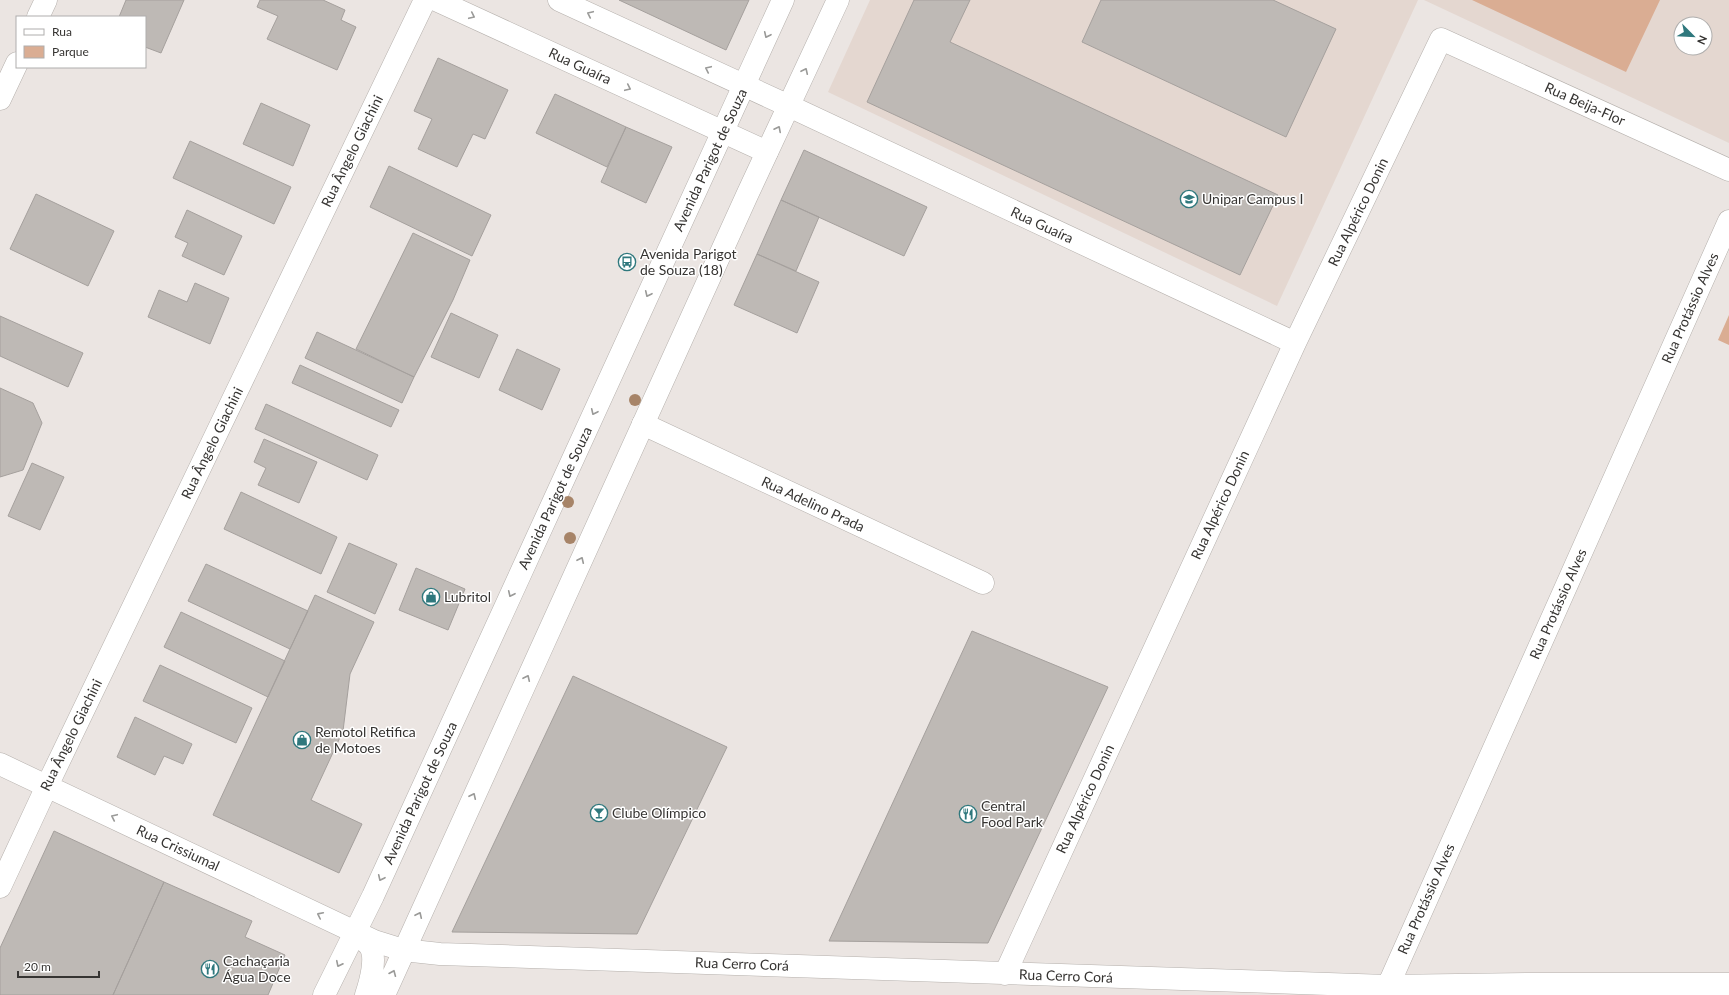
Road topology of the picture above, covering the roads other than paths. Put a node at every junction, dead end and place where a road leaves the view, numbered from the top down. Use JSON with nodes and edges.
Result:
{"nodes":[{"id":1,"x":46,"y":0,"type":"edge"},
{"id":2,"x":425,"y":0,"type":"edge"},
{"id":3,"x":436,"y":0,"type":"edge"},
{"id":4,"x":559,"y":0,"type":"edge"},
{"id":5,"x":783,"y":0,"type":"edge"},
{"id":6,"x":838,"y":0,"type":"edge"},
{"id":7,"x":38,"y":16,"type":"edge"},
{"id":8,"x":1441,"y":39,"type":"joint"},
{"id":9,"x":16,"y":65,"type":"edge"},
{"id":10,"x":744,"y":85,"type":"junction"},
{"id":11,"x":0,"y":99,"type":"edge"},
{"id":12,"x":789,"y":106,"type":"junction"},
{"id":13,"x":723,"y":131,"type":"junction"},
{"id":14,"x":766,"y":152,"type":"junction"},
{"id":15,"x":1729,"y":170,"type":"edge"},
{"id":16,"x":1729,"y":221,"type":"edge"},
{"id":17,"x":1295,"y":343,"type":"junction"},
{"id":18,"x":643,"y":424,"type":"junction"},
{"id":19,"x":983,"y":583,"type":"dead end"},
{"id":20,"x":0,"y":764,"type":"edge"},
{"id":21,"x":47,"y":786,"type":"junction"},
{"id":22,"x":0,"y":887,"type":"edge"},
{"id":23,"x":355,"y":932,"type":"junction"},
{"id":24,"x":403,"y":950,"type":"junction"},
{"id":25,"x":1005,"y":974,"type":"junction"},
{"id":26,"x":1729,"y":984,"type":"edge"},
{"id":27,"x":1526,"y":989,"type":"edge"},
{"id":28,"x":1686,"y":989,"type":"edge"},
{"id":29,"x":1385,"y":991,"type":"edge"},
{"id":30,"x":324,"y":995,"type":"edge"},
{"id":31,"x":366,"y":995,"type":"edge"},
{"id":32,"x":384,"y":995,"type":"edge"}],
"edges":[{"from":1,"to":7,"type":"street"},
{"from":2,"to":21,"type":"street","name":"Rua Ângelo Giachini"},
{"from":3,"to":13,"type":"street","name":"Rua Guaíra","one_way":true},
{"from":10,"to":4,"type":"street","one_way":true},
{"from":5,"to":10,"type":"street","name":"Avenida Parigot de Souza","one_way":true},
{"from":12,"to":6,"type":"street","one_way":true},
{"from":8,"to":15,"type":"street","name":"Rua Beija-Flor"},
{"from":8,"to":17,"type":"street","name":"Rua Alpérico Donin"},
{"from":9,"to":11,"type":"street"},
{"from":10,"to":12,"type":"street","name":"Rua Guaíra"},
{"from":10,"to":13,"type":"street","name":"Avenida Parigot de Souza"},
{"from":14,"to":12,"type":"street","one_way":true},
{"from":12,"to":17,"type":"street","name":"Rua Guaíra"},
{"from":13,"to":14,"type":"street","name":"Rua Guaíra"},
{"from":13,"to":23,"type":"street","name":"Avenida Parigot de Souza","one_way":true},
{"from":14,"to":18,"type":"street"},
{"from":16,"to":29,"type":"street","name":"Rua Protássio Alves"},
{"from":17,"to":25,"type":"street","name":"Rua Alpérico Donin"},
{"from":18,"to":19,"type":"street","name":"Rua Adelino Prada"},
{"from":24,"to":18,"type":"street","one_way":true},
{"from":20,"to":21,"type":"street","name":"Rua Crissiumal"},
{"from":21,"to":22,"type":"street","name":"Rua Ângelo Giachini"},
{"from":23,"to":21,"type":"street","name":"Rua Crissiumal","one_way":true},
{"from":23,"to":24,"type":"street","name":"Rua Crissiumal"},
{"from":23,"to":30,"type":"street","name":"Avenida Parigot de Souza","one_way":true},
{"from":23,"to":31,"type":"street"},
{"from":24,"to":25,"type":"street","name":"Rua Cerro Corá"},
{"from":32,"to":24,"type":"street","one_way":true},
{"from":25,"to":29,"type":"street","name":"Rua Cerro Corá"},
{"from":26,"to":28,"type":"street","name":"Rua Cerro Corá"},
{"from":27,"to":28,"type":"street","name":"Rua Cerro Corá"},
{"from":27,"to":29,"type":"street","name":"Rua Cerro Corá"}]}
